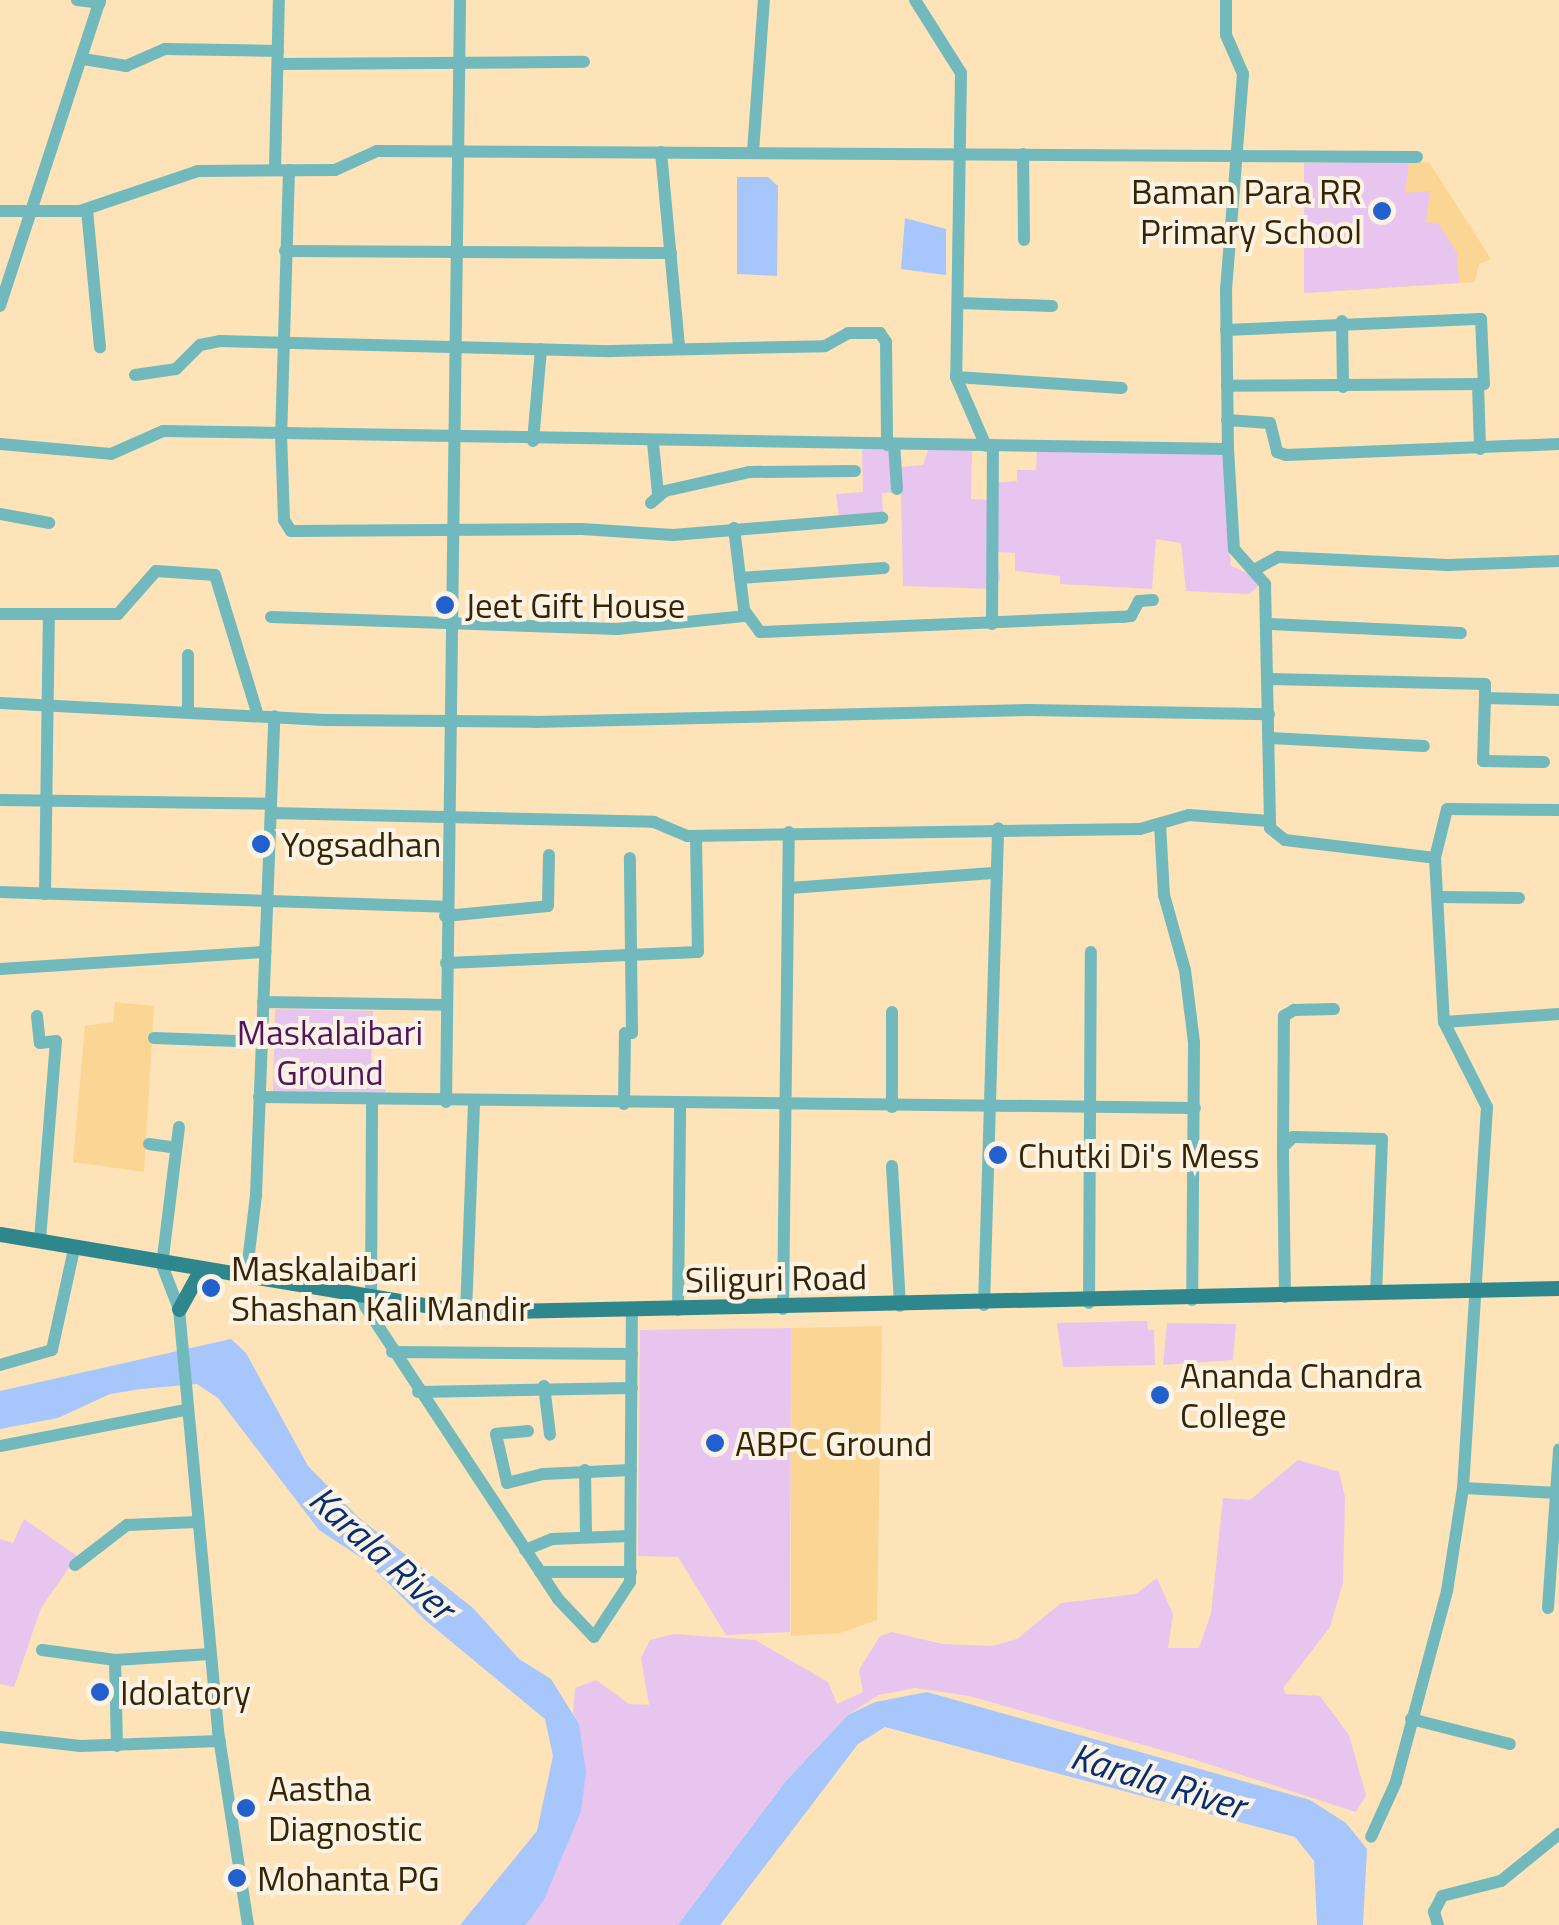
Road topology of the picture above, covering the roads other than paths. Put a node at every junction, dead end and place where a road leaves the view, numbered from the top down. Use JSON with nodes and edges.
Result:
{"nodes":[{"id":1,"x":77,"y":0,"type":"edge"},
{"id":2,"x":278,"y":0,"type":"edge"},
{"id":3,"x":460,"y":0,"type":"edge"},
{"id":4,"x":764,"y":0,"type":"edge"},
{"id":5,"x":915,"y":0,"type":"edge"},
{"id":6,"x":1226,"y":0,"type":"edge"},
{"id":7,"x":100,"y":2,"type":"edge"},
{"id":8,"x":278,"y":58,"type":"junction"},
{"id":9,"x":82,"y":59,"type":"junction"},
{"id":10,"x":459,"y":59,"type":"junction"},
{"id":11,"x":584,"y":62,"type":"dead end"},
{"id":12,"x":458,"y":152,"type":"junction"},
{"id":13,"x":662,"y":152,"type":"junction"},
{"id":14,"x":753,"y":152,"type":"junction"},
{"id":15,"x":962,"y":154,"type":"junction"},
{"id":16,"x":1023,"y":154,"type":"junction"},
{"id":17,"x":1417,"y":157,"type":"dead end"},
{"id":18,"x":1232,"y":158,"type":"junction"},
{"id":19,"x":282,"y":170,"type":"junction"},
{"id":20,"x":87,"y":210,"type":"junction"},
{"id":21,"x":0,"y":211,"type":"edge"},
{"id":22,"x":30,"y":215,"type":"junction"},
{"id":23,"x":1024,"y":240,"type":"dead end"},
{"id":24,"x":285,"y":251,"type":"junction"},
{"id":25,"x":671,"y":253,"type":"junction"},
{"id":26,"x":457,"y":254,"type":"junction"},
{"id":27,"x":958,"y":303,"type":"junction"},
{"id":28,"x":0,"y":306,"type":"edge"},
{"id":29,"x":1052,"y":306,"type":"dead end"},
{"id":30,"x":1342,"y":321,"type":"junction"},
{"id":31,"x":1226,"y":330,"type":"junction"},
{"id":32,"x":281,"y":344,"type":"junction"},
{"id":33,"x":454,"y":346,"type":"junction"},
{"id":34,"x":100,"y":347,"type":"dead end"},
{"id":35,"x":679,"y":347,"type":"junction"},
{"id":36,"x":541,"y":349,"type":"junction"},
{"id":37,"x":134,"y":375,"type":"dead end"},
{"id":38,"x":956,"y":377,"type":"junction"},
{"id":39,"x":1478,"y":384,"type":"junction"},
{"id":40,"x":1227,"y":386,"type":"junction"},
{"id":41,"x":1343,"y":387,"type":"junction"},
{"id":42,"x":1122,"y":388,"type":"dead end"},
{"id":43,"x":1227,"y":420,"type":"junction"},
{"id":44,"x":281,"y":434,"type":"junction"},
{"id":45,"x":451,"y":439,"type":"junction"},
{"id":46,"x":533,"y":441,"type":"junction"},
{"id":47,"x":654,"y":443,"type":"junction"},
{"id":48,"x":0,"y":444,"type":"edge"},
{"id":49,"x":891,"y":444,"type":"junction"},
{"id":50,"x":1559,"y":444,"type":"edge"},
{"id":51,"x":989,"y":446,"type":"junction"},
{"id":52,"x":1228,"y":448,"type":"junction"},
{"id":53,"x":1480,"y":448,"type":"junction"},
{"id":54,"x":855,"y":471,"type":"dead end"},
{"id":55,"x":897,"y":489,"type":"dead end"},
{"id":56,"x":0,"y":514,"type":"edge"},
{"id":57,"x":882,"y":518,"type":"dead end"},
{"id":58,"x":49,"y":523,"type":"dead end"},
{"id":59,"x":734,"y":528,"type":"junction"},
{"id":60,"x":451,"y":530,"type":"junction"},
{"id":61,"x":1559,"y":561,"type":"edge"},
{"id":62,"x":884,"y":568,"type":"dead end"},
{"id":63,"x":1256,"y":570,"type":"junction"},
{"id":64,"x":740,"y":578,"type":"junction"},
{"id":65,"x":1153,"y":600,"type":"dead end"},
{"id":66,"x":0,"y":614,"type":"edge"},
{"id":67,"x":746,"y":616,"type":"junction"},
{"id":68,"x":49,"y":617,"type":"junction"},
{"id":69,"x":272,"y":617,"type":"dead end"},
{"id":70,"x":992,"y":624,"type":"junction"},
{"id":71,"x":1268,"y":624,"type":"junction"},
{"id":72,"x":450,"y":626,"type":"junction"},
{"id":73,"x":1461,"y":632,"type":"dead end"},
{"id":74,"x":188,"y":655,"type":"dead end"},
{"id":75,"x":1269,"y":679,"type":"junction"},
{"id":76,"x":1485,"y":698,"type":"junction"},
{"id":77,"x":1559,"y":700,"type":"edge"},
{"id":78,"x":0,"y":703,"type":"edge"},
{"id":79,"x":48,"y":704,"type":"junction"},
{"id":80,"x":188,"y":709,"type":"junction"},
{"id":81,"x":257,"y":712,"type":"junction"},
{"id":82,"x":1269,"y":714,"type":"junction"},
{"id":83,"x":274,"y":716,"type":"junction"},
{"id":84,"x":450,"y":720,"type":"junction"},
{"id":85,"x":1269,"y":738,"type":"junction"},
{"id":86,"x":1424,"y":746,"type":"dead end"},
{"id":87,"x":1544,"y":762,"type":"dead end"},
{"id":88,"x":0,"y":800,"type":"edge"},
{"id":89,"x":46,"y":800,"type":"junction"},
{"id":90,"x":271,"y":809,"type":"junction"},
{"id":91,"x":1559,"y":810,"type":"edge"},
{"id":92,"x":448,"y":816,"type":"junction"},
{"id":93,"x":1270,"y":822,"type":"junction"},
{"id":94,"x":1160,"y":824,"type":"junction"},
{"id":95,"x":998,"y":828,"type":"junction"},
{"id":96,"x":790,"y":832,"type":"junction"},
{"id":97,"x":696,"y":836,"type":"junction"},
{"id":98,"x":549,"y":855,"type":"dead end"},
{"id":99,"x":630,"y":858,"type":"dead end"},
{"id":100,"x":1436,"y":858,"type":"junction"},
{"id":101,"x":996,"y":873,"type":"junction"},
{"id":102,"x":790,"y":888,"type":"junction"},
{"id":103,"x":0,"y":892,"type":"edge"},
{"id":104,"x":45,"y":894,"type":"junction"},
{"id":105,"x":1441,"y":897,"type":"junction"},
{"id":106,"x":1519,"y":898,"type":"dead end"},
{"id":107,"x":267,"y":901,"type":"junction"},
{"id":108,"x":446,"y":911,"type":"junction"},
{"id":109,"x":265,"y":952,"type":"junction"},
{"id":110,"x":1091,"y":952,"type":"dead end"},
{"id":111,"x":631,"y":955,"type":"junction"},
{"id":112,"x":446,"y":963,"type":"junction"},
{"id":113,"x":0,"y":968,"type":"edge"},
{"id":114,"x":263,"y":1002,"type":"junction"},
{"id":115,"x":446,"y":1005,"type":"junction"},
{"id":116,"x":1334,"y":1009,"type":"dead end"},
{"id":117,"x":892,"y":1012,"type":"dead end"},
{"id":118,"x":1559,"y":1014,"type":"edge"},
{"id":119,"x":38,"y":1016,"type":"dead end"},
{"id":120,"x":1444,"y":1022,"type":"junction"},
{"id":121,"x":154,"y":1038,"type":"dead end"},
{"id":122,"x":262,"y":1042,"type":"junction"},
{"id":123,"x":260,"y":1097,"type":"junction"},
{"id":124,"x":372,"y":1100,"type":"junction"},
{"id":125,"x":446,"y":1102,"type":"junction"},
{"id":126,"x":474,"y":1102,"type":"junction"},
{"id":127,"x":624,"y":1104,"type":"junction"},
{"id":128,"x":680,"y":1104,"type":"junction"},
{"id":129,"x":790,"y":1106,"type":"junction"},
{"id":130,"x":892,"y":1107,"type":"junction"},
{"id":131,"x":1091,"y":1107,"type":"junction"},
{"id":132,"x":990,"y":1108,"type":"junction"},
{"id":133,"x":1195,"y":1108,"type":"junction"},
{"id":134,"x":179,"y":1128,"type":"dead end"},
{"id":135,"x":149,"y":1144,"type":"dead end"},
{"id":136,"x":1283,"y":1147,"type":"junction"},
{"id":137,"x":176,"y":1148,"type":"junction"},
{"id":138,"x":892,"y":1166,"type":"dead end"},
{"id":139,"x":0,"y":1234,"type":"edge"},
{"id":140,"x":40,"y":1242,"type":"junction"},
{"id":141,"x":74,"y":1249,"type":"junction"},
{"id":142,"x":162,"y":1265,"type":"junction"},
{"id":143,"x":200,"y":1272,"type":"junction"},
{"id":144,"x":246,"y":1278,"type":"junction"},
{"id":145,"x":1559,"y":1288,"type":"edge"},
{"id":146,"x":1477,"y":1290,"type":"junction"},
{"id":147,"x":1376,"y":1294,"type":"junction"},
{"id":148,"x":365,"y":1298,"type":"junction"},
{"id":149,"x":1286,"y":1298,"type":"junction"},
{"id":150,"x":1192,"y":1300,"type":"junction"},
{"id":151,"x":1089,"y":1303,"type":"junction"},
{"id":152,"x":984,"y":1305,"type":"junction"},
{"id":153,"x":900,"y":1306,"type":"junction"},
{"id":154,"x":782,"y":1308,"type":"junction"},
{"id":155,"x":678,"y":1310,"type":"junction"},
{"id":156,"x":466,"y":1312,"type":"junction"},
{"id":157,"x":632,"y":1312,"type":"junction"},
{"id":158,"x":179,"y":1316,"type":"junction"},
{"id":159,"x":392,"y":1352,"type":"junction"},
{"id":160,"x":632,"y":1354,"type":"junction"},
{"id":161,"x":0,"y":1365,"type":"edge"},
{"id":162,"x":544,"y":1386,"type":"junction"},
{"id":163,"x":632,"y":1388,"type":"junction"},
{"id":164,"x":418,"y":1392,"type":"junction"},
{"id":165,"x":186,"y":1405,"type":"junction"},
{"id":166,"x":528,"y":1431,"type":"dead end"},
{"id":167,"x":550,"y":1434,"type":"dead end"},
{"id":168,"x":0,"y":1446,"type":"edge"},
{"id":169,"x":1559,"y":1449,"type":"edge"},
{"id":170,"x":585,"y":1470,"type":"junction"},
{"id":171,"x":631,"y":1470,"type":"junction"},
{"id":172,"x":1463,"y":1488,"type":"junction"},
{"id":173,"x":1557,"y":1493,"type":"edge"},
{"id":174,"x":196,"y":1522,"type":"junction"},
{"id":175,"x":586,"y":1536,"type":"junction"},
{"id":176,"x":630,"y":1536,"type":"junction"},
{"id":177,"x":525,"y":1550,"type":"junction"},
{"id":178,"x":75,"y":1565,"type":"dead end"},
{"id":179,"x":540,"y":1572,"type":"junction"},
{"id":180,"x":631,"y":1572,"type":"junction"},
{"id":181,"x":1548,"y":1608,"type":"dead end"},
{"id":182,"x":42,"y":1650,"type":"dead end"},
{"id":183,"x":210,"y":1654,"type":"junction"},
{"id":184,"x":114,"y":1660,"type":"junction"},
{"id":185,"x":1412,"y":1719,"type":"junction"},
{"id":186,"x":0,"y":1737,"type":"edge"},
{"id":187,"x":220,"y":1741,"type":"junction"},
{"id":188,"x":1510,"y":1744,"type":"dead end"},
{"id":189,"x":116,"y":1746,"type":"junction"},
{"id":190,"x":1559,"y":1834,"type":"edge"},
{"id":191,"x":1371,"y":1837,"type":"dead end"},
{"id":192,"x":248,"y":1925,"type":"edge"},
{"id":193,"x":1438,"y":1925,"type":"edge"}],
"edges":[{"from":1,"to":7,"type":"street"},
{"from":2,"to":8,"type":"street"},
{"from":3,"to":10,"type":"street"},
{"from":4,"to":14,"type":"street"},
{"from":5,"to":15,"type":"street"},
{"from":6,"to":18,"type":"street"},
{"from":7,"to":9,"type":"street"},
{"from":8,"to":9,"type":"street"},
{"from":8,"to":10,"type":"street"},
{"from":8,"to":19,"type":"street"},
{"from":9,"to":22,"type":"street"},
{"from":10,"to":11,"type":"street"},
{"from":10,"to":12,"type":"street"},
{"from":12,"to":13,"type":"street"},
{"from":12,"to":19,"type":"street"},
{"from":12,"to":26,"type":"street"},
{"from":13,"to":14,"type":"street"},
{"from":13,"to":25,"type":"street"},
{"from":14,"to":15,"type":"street"},
{"from":15,"to":16,"type":"street"},
{"from":15,"to":27,"type":"street"},
{"from":16,"to":18,"type":"street"},
{"from":16,"to":23,"type":"street"},
{"from":17,"to":18,"type":"street"},
{"from":18,"to":31,"type":"street"},
{"from":19,"to":20,"type":"street"},
{"from":19,"to":24,"type":"street"},
{"from":20,"to":22,"type":"street"},
{"from":20,"to":34,"type":"street"},
{"from":21,"to":22,"type":"street"},
{"from":22,"to":28,"type":"street"},
{"from":24,"to":26,"type":"street"},
{"from":24,"to":32,"type":"street"},
{"from":25,"to":26,"type":"street"},
{"from":25,"to":35,"type":"street"},
{"from":26,"to":33,"type":"street"},
{"from":27,"to":29,"type":"street"},
{"from":27,"to":38,"type":"street"},
{"from":30,"to":31,"type":"street"},
{"from":30,"to":39,"type":"street"},
{"from":30,"to":41,"type":"street"},
{"from":31,"to":40,"type":"street"},
{"from":32,"to":33,"type":"street"},
{"from":32,"to":37,"type":"street"},
{"from":32,"to":44,"type":"street"},
{"from":33,"to":36,"type":"street"},
{"from":33,"to":45,"type":"street"},
{"from":35,"to":36,"type":"street"},
{"from":35,"to":49,"type":"street"},
{"from":36,"to":46,"type":"street"},
{"from":38,"to":42,"type":"street"},
{"from":38,"to":51,"type":"street"},
{"from":39,"to":41,"type":"street"},
{"from":39,"to":53,"type":"street"},
{"from":40,"to":41,"type":"street"},
{"from":40,"to":43,"type":"street"},
{"from":43,"to":52,"type":"street"},
{"from":43,"to":53,"type":"street"},
{"from":44,"to":45,"type":"street"},
{"from":44,"to":48,"type":"street"},
{"from":44,"to":60,"type":"street"},
{"from":45,"to":46,"type":"street"},
{"from":45,"to":60,"type":"street"},
{"from":46,"to":47,"type":"street"},
{"from":47,"to":49,"type":"street"},
{"from":47,"to":54,"type":"street"},
{"from":49,"to":51,"type":"street"},
{"from":49,"to":55,"type":"street"},
{"from":50,"to":53,"type":"street"},
{"from":51,"to":52,"type":"street"},
{"from":51,"to":70,"type":"street"},
{"from":52,"to":63,"type":"street"},
{"from":56,"to":58,"type":"street"},
{"from":57,"to":59,"type":"street"},
{"from":59,"to":60,"type":"street"},
{"from":59,"to":64,"type":"street"},
{"from":60,"to":72,"type":"street"},
{"from":61,"to":63,"type":"street"},
{"from":62,"to":64,"type":"street"},
{"from":63,"to":71,"type":"street"},
{"from":64,"to":67,"type":"street"},
{"from":65,"to":70,"type":"street"},
{"from":66,"to":68,"type":"street"},
{"from":67,"to":70,"type":"street"},
{"from":67,"to":72,"type":"street"},
{"from":68,"to":79,"type":"street"},
{"from":68,"to":81,"type":"street"},
{"from":69,"to":72,"type":"street"},
{"from":71,"to":73,"type":"street"},
{"from":71,"to":75,"type":"street"},
{"from":72,"to":84,"type":"street"},
{"from":74,"to":80,"type":"street"},
{"from":75,"to":76,"type":"street"},
{"from":75,"to":82,"type":"street"},
{"from":76,"to":77,"type":"street"},
{"from":76,"to":87,"type":"street"},
{"from":78,"to":79,"type":"street"},
{"from":79,"to":80,"type":"street"},
{"from":79,"to":89,"type":"street"},
{"from":80,"to":81,"type":"street"},
{"from":81,"to":83,"type":"street"},
{"from":82,"to":84,"type":"street"},
{"from":82,"to":85,"type":"street"},
{"from":83,"to":84,"type":"street"},
{"from":83,"to":90,"type":"street"},
{"from":84,"to":92,"type":"street"},
{"from":85,"to":86,"type":"street"},
{"from":85,"to":93,"type":"street"},
{"from":88,"to":89,"type":"street"},
{"from":89,"to":90,"type":"street"},
{"from":89,"to":104,"type":"street"},
{"from":90,"to":92,"type":"street"},
{"from":90,"to":107,"type":"street"},
{"from":91,"to":100,"type":"street"},
{"from":92,"to":97,"type":"street"},
{"from":92,"to":108,"type":"street"},
{"from":93,"to":94,"type":"street"},
{"from":93,"to":100,"type":"street"},
{"from":94,"to":95,"type":"street"},
{"from":94,"to":133,"type":"street"},
{"from":95,"to":96,"type":"street"},
{"from":95,"to":101,"type":"street"},
{"from":96,"to":97,"type":"street"},
{"from":96,"to":102,"type":"street"},
{"from":97,"to":111,"type":"street"},
{"from":98,"to":108,"type":"street"},
{"from":99,"to":111,"type":"street"},
{"from":100,"to":105,"type":"street"},
{"from":101,"to":102,"type":"street"},
{"from":101,"to":132,"type":"street"},
{"from":102,"to":129,"type":"street"},
{"from":103,"to":104,"type":"street"},
{"from":104,"to":107,"type":"street"},
{"from":105,"to":106,"type":"street"},
{"from":105,"to":120,"type":"street"},
{"from":107,"to":108,"type":"street"},
{"from":107,"to":109,"type":"street"},
{"from":108,"to":112,"type":"street"},
{"from":109,"to":113,"type":"street"},
{"from":109,"to":114,"type":"street"},
{"from":110,"to":131,"type":"street"},
{"from":111,"to":112,"type":"street"},
{"from":111,"to":127,"type":"street"},
{"from":112,"to":115,"type":"street"},
{"from":114,"to":115,"type":"street"},
{"from":114,"to":122,"type":"street"},
{"from":115,"to":125,"type":"street"},
{"from":116,"to":136,"type":"street"},
{"from":117,"to":130,"type":"street"},
{"from":118,"to":120,"type":"street"},
{"from":119,"to":140,"type":"street"},
{"from":120,"to":146,"type":"street"},
{"from":121,"to":122,"type":"street"},
{"from":122,"to":123,"type":"street"},
{"from":123,"to":124,"type":"street"},
{"from":123,"to":144,"type":"street"},
{"from":124,"to":125,"type":"street"},
{"from":124,"to":148,"type":"street"},
{"from":125,"to":126,"type":"street"},
{"from":126,"to":127,"type":"street"},
{"from":126,"to":156,"type":"street"},
{"from":127,"to":128,"type":"street"},
{"from":128,"to":129,"type":"street"},
{"from":128,"to":155,"type":"street"},
{"from":129,"to":130,"type":"street"},
{"from":129,"to":154,"type":"street"},
{"from":130,"to":132,"type":"street"},
{"from":131,"to":132,"type":"street"},
{"from":131,"to":133,"type":"street"},
{"from":131,"to":151,"type":"street"},
{"from":132,"to":152,"type":"street"},
{"from":133,"to":150,"type":"street"},
{"from":134,"to":137,"type":"street"},
{"from":135,"to":137,"type":"street"},
{"from":136,"to":147,"type":"street"},
{"from":136,"to":149,"type":"street"},
{"from":137,"to":142,"type":"street"},
{"from":138,"to":153,"type":"street"},
{"from":139,"to":140,"type":"main road","name":"Siliguri Road"},
{"from":140,"to":141,"type":"main road","name":"Siliguri Road"},
{"from":141,"to":142,"type":"main road","name":"Siliguri Road"},
{"from":141,"to":161,"type":"street"},
{"from":142,"to":143,"type":"main road","name":"Siliguri Road"},
{"from":142,"to":158,"type":"street"},
{"from":143,"to":144,"type":"main road","name":"Siliguri Road"},
{"from":143,"to":158,"type":"main road"},
{"from":144,"to":148,"type":"main road","name":"Siliguri Road"},
{"from":145,"to":146,"type":"main road","name":"Siliguri Road"},
{"from":146,"to":147,"type":"main road","name":"Siliguri Road"},
{"from":146,"to":172,"type":"street"},
{"from":147,"to":149,"type":"main road","name":"Siliguri Road"},
{"from":148,"to":156,"type":"main road","name":"Siliguri Road"},
{"from":148,"to":159,"type":"street"},
{"from":149,"to":150,"type":"main road","name":"Siliguri Road"},
{"from":150,"to":151,"type":"main road","name":"Siliguri Road"},
{"from":151,"to":152,"type":"main road","name":"Siliguri Road"},
{"from":152,"to":153,"type":"main road","name":"Siliguri Road"},
{"from":153,"to":154,"type":"main road","name":"Siliguri Road"},
{"from":154,"to":155,"type":"main road","name":"Siliguri Road"},
{"from":155,"to":157,"type":"main road","name":"Siliguri Road"},
{"from":156,"to":157,"type":"main road","name":"Siliguri Road"},
{"from":157,"to":160,"type":"street"},
{"from":158,"to":165,"type":"street"},
{"from":159,"to":160,"type":"street"},
{"from":159,"to":164,"type":"street"},
{"from":160,"to":163,"type":"street"},
{"from":162,"to":163,"type":"street"},
{"from":162,"to":164,"type":"street"},
{"from":162,"to":167,"type":"street"},
{"from":163,"to":171,"type":"street"},
{"from":164,"to":177,"type":"street"},
{"from":165,"to":168,"type":"street"},
{"from":165,"to":174,"type":"street"},
{"from":166,"to":170,"type":"street"},
{"from":169,"to":173,"type":"street"},
{"from":170,"to":171,"type":"street"},
{"from":170,"to":175,"type":"street"},
{"from":171,"to":176,"type":"street"},
{"from":172,"to":173,"type":"street"},
{"from":172,"to":185,"type":"street"},
{"from":173,"to":181,"type":"street"},
{"from":174,"to":178,"type":"street"},
{"from":174,"to":183,"type":"street"},
{"from":175,"to":176,"type":"street"},
{"from":175,"to":177,"type":"street"},
{"from":176,"to":180,"type":"street"},
{"from":177,"to":179,"type":"street"},
{"from":179,"to":180,"type":"street"},
{"from":179,"to":180,"type":"street"},
{"from":182,"to":184,"type":"street"},
{"from":183,"to":184,"type":"street"},
{"from":183,"to":187,"type":"street"},
{"from":184,"to":189,"type":"street"},
{"from":185,"to":188,"type":"street"},
{"from":185,"to":191,"type":"street"},
{"from":186,"to":189,"type":"street"},
{"from":187,"to":189,"type":"street"},
{"from":187,"to":192,"type":"street"},
{"from":190,"to":193,"type":"street"}]}
